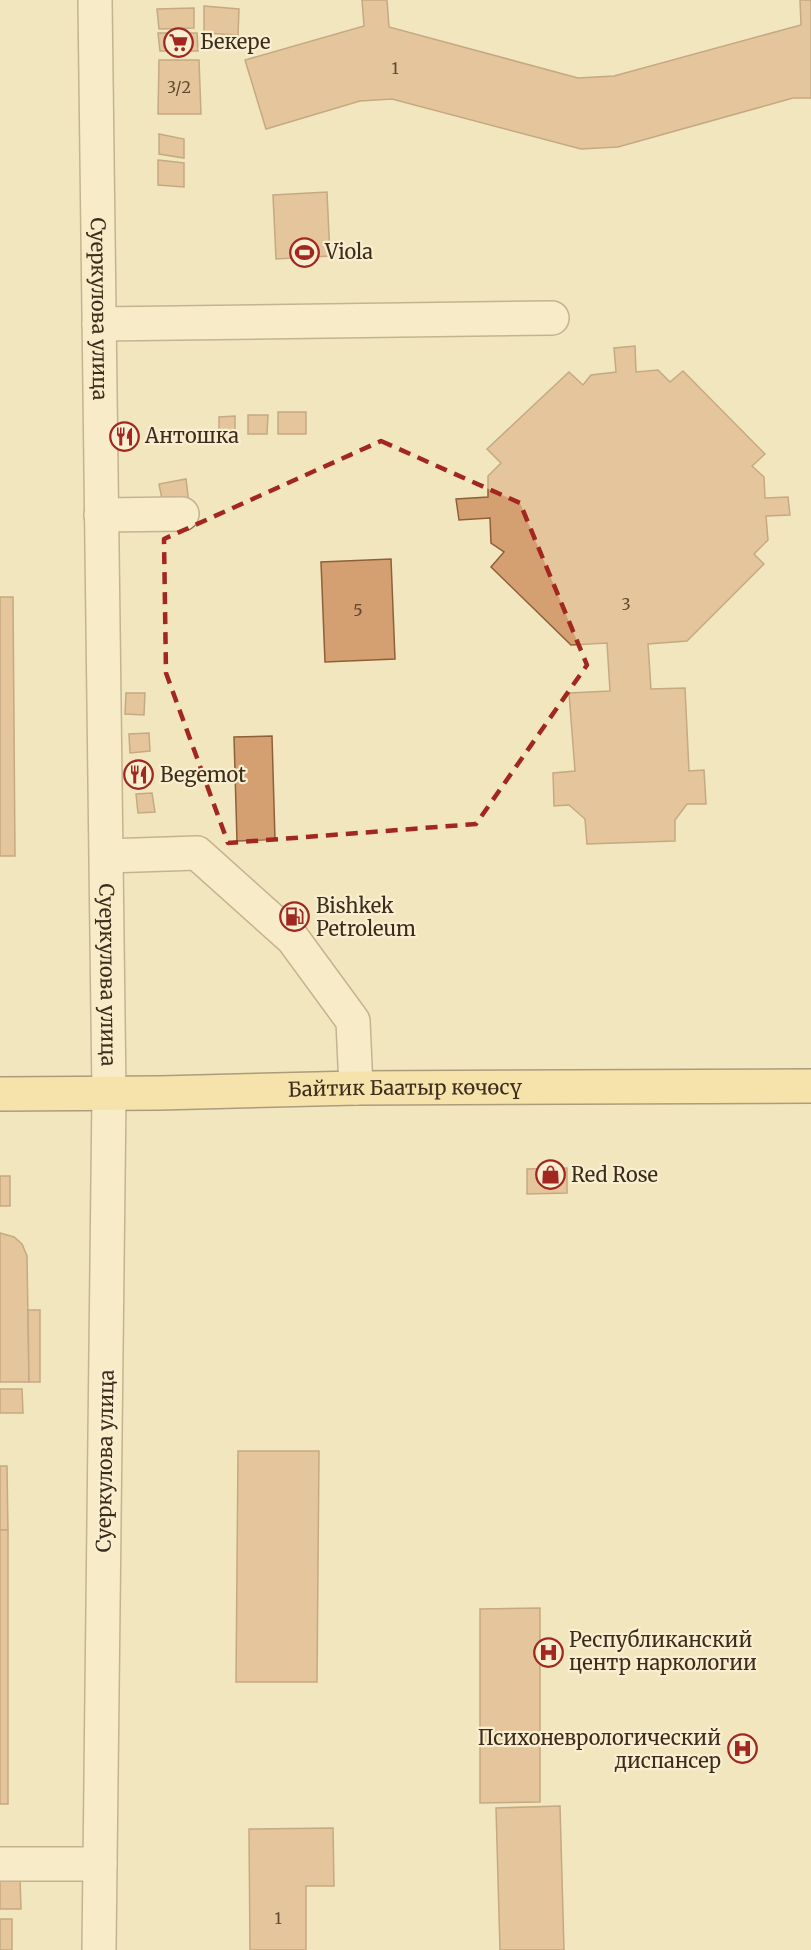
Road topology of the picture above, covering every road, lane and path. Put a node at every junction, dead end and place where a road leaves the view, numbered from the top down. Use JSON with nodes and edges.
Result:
{"nodes":[{"id":1,"x":95,"y":0,"type":"edge"},
{"id":2,"x":552,"y":318,"type":"dead end"},
{"id":3,"x":99,"y":324,"type":"junction"},
{"id":4,"x":182,"y":514,"type":"dead end"},
{"id":5,"x":101,"y":515,"type":"junction"},
{"id":6,"x":107,"y":856,"type":"junction"},
{"id":7,"x":811,"y":1086,"type":"edge"},
{"id":8,"x":356,"y":1088,"type":"junction"},
{"id":9,"x":0,"y":1094,"type":"edge"},
{"id":10,"x":109,"y":1094,"type":"junction"},
{"id":11,"x":0,"y":1864,"type":"edge"},
{"id":12,"x":100,"y":1864,"type":"junction"},
{"id":13,"x":99,"y":1950,"type":"edge"}],
"edges":[{"from":1,"to":3,"type":"street","name":"Суеркулова улица"},
{"from":2,"to":3,"type":"street"},
{"from":3,"to":5,"type":"street","name":"Суеркулова улица"},
{"from":4,"to":5,"type":"street"},
{"from":5,"to":6,"type":"street","name":"Суеркулова улица"},
{"from":6,"to":8,"type":"street"},
{"from":6,"to":10,"type":"street","name":"Суеркулова улица"},
{"from":7,"to":8,"type":"main road","name":"Байтик Баатыр көчөсү"},
{"from":8,"to":10,"type":"main road","name":"Байтик Баатыр көчөсү"},
{"from":9,"to":10,"type":"main road","name":"Байтик Баатыр көчөсү"},
{"from":10,"to":12,"type":"street","name":"Суеркулова улица"},
{"from":11,"to":12,"type":"street"},
{"from":12,"to":13,"type":"street","name":"Суеркулова улица"}]}
